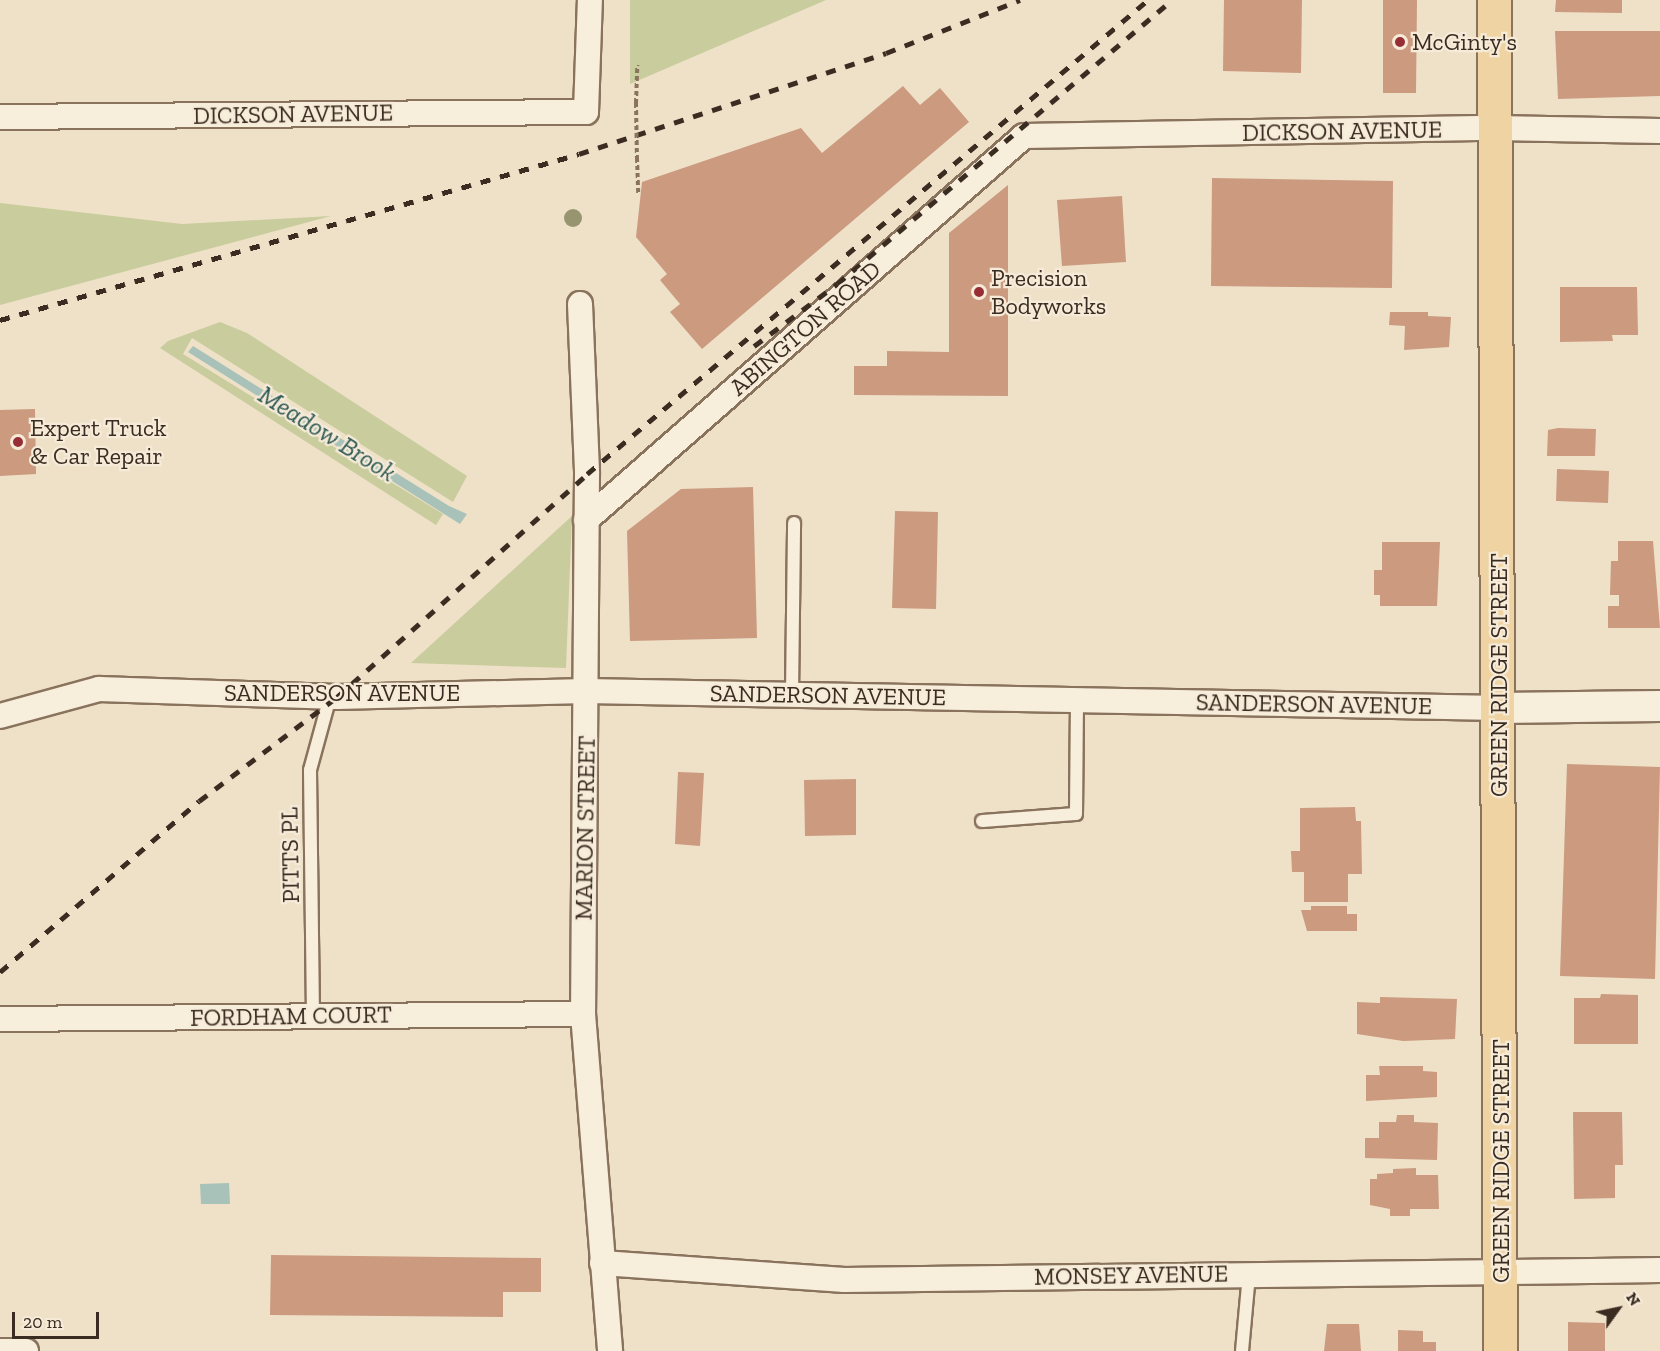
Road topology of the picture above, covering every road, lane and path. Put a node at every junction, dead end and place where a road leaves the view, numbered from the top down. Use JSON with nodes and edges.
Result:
{"nodes":[{"id":1,"x":590,"y":0,"type":"edge"},
{"id":2,"x":1494,"y":0,"type":"edge"},
{"id":3,"x":637,"y":64,"type":"dead end"},
{"id":4,"x":0,"y":117,"type":"edge"},
{"id":5,"x":1494,"y":128,"type":"junction"},
{"id":6,"x":1660,"y":131,"type":"edge"},
{"id":7,"x":1024,"y":136,"type":"joint"},
{"id":8,"x":638,"y":193,"type":"dead end"},
{"id":9,"x":580,"y":304,"type":"dead end"},
{"id":10,"x":586,"y":520,"type":"junction"},
{"id":11,"x":794,"y":523,"type":"dead end"},
{"id":12,"x":586,"y":691,"type":"junction"},
{"id":13,"x":792,"y":694,"type":"junction"},
{"id":14,"x":330,"y":697,"type":"junction"},
{"id":15,"x":1077,"y":699,"type":"junction"},
{"id":16,"x":1660,"y":706,"type":"edge"},
{"id":17,"x":1500,"y":708,"type":"junction"},
{"id":18,"x":0,"y":716,"type":"edge"},
{"id":19,"x":982,"y":821,"type":"dead end"},
{"id":20,"x":583,"y":1014,"type":"junction"},
{"id":21,"x":313,"y":1016,"type":"junction"},
{"id":22,"x":0,"y":1019,"type":"edge"},
{"id":23,"x":602,"y":1263,"type":"junction"},
{"id":24,"x":1501,"y":1270,"type":"junction"},
{"id":25,"x":1660,"y":1270,"type":"edge"},
{"id":26,"x":1249,"y":1274,"type":"junction"},
{"id":27,"x":0,"y":1351,"type":"edge"},
{"id":28,"x":26,"y":1351,"type":"edge"},
{"id":29,"x":610,"y":1351,"type":"edge"},
{"id":30,"x":1242,"y":1351,"type":"edge"},
{"id":31,"x":1500,"y":1351,"type":"edge"}],
"edges":[{"from":1,"to":4,"type":"street","name":"DICKSON AVENUE"},
{"from":2,"to":5,"type":"main road","name":"GREEN RIDGE STREET"},
{"from":3,"to":8,"type":"path","bridge":true},
{"from":5,"to":6,"type":"street","name":"DICKSON AVENUE"},
{"from":5,"to":7,"type":"street","name":"DICKSON AVENUE"},
{"from":5,"to":17,"type":"main road","name":"GREEN RIDGE STREET"},
{"from":7,"to":10,"type":"street","name":"ABINGTON ROAD"},
{"from":9,"to":10,"type":"street","name":"MARION STREET"},
{"from":10,"to":12,"type":"street","name":"MARION STREET"},
{"from":11,"to":13,"type":"lane"},
{"from":12,"to":13,"type":"street","name":"SANDERSON AVENUE"},
{"from":12,"to":14,"type":"street","name":"SANDERSON AVENUE"},
{"from":12,"to":20,"type":"street","name":"MARION STREET"},
{"from":13,"to":15,"type":"street","name":"SANDERSON AVENUE"},
{"from":14,"to":18,"type":"street","name":"SANDERSON AVENUE"},
{"from":14,"to":21,"type":"lane","name":"PITTS PL"},
{"from":15,"to":17,"type":"street","name":"SANDERSON AVENUE"},
{"from":15,"to":19,"type":"lane"},
{"from":16,"to":17,"type":"street","name":"SANDERSON AVENUE"},
{"from":17,"to":24,"type":"main road","name":"GREEN RIDGE STREET"},
{"from":20,"to":21,"type":"street","name":"FORDHAM COURT"},
{"from":20,"to":23,"type":"street","name":"MARION STREET"},
{"from":21,"to":22,"type":"street","name":"FORDHAM COURT"},
{"from":23,"to":26,"type":"street","name":"MONSEY AVENUE"},
{"from":23,"to":29,"type":"street","name":"MARION STREET"},
{"from":24,"to":25,"type":"street","name":"MONSEY AVENUE"},
{"from":24,"to":26,"type":"street","name":"MONSEY AVENUE"},
{"from":24,"to":31,"type":"main road","name":"GREEN RIDGE STREET"},
{"from":26,"to":30,"type":"lane"},
{"from":27,"to":28,"type":"street"}]}
